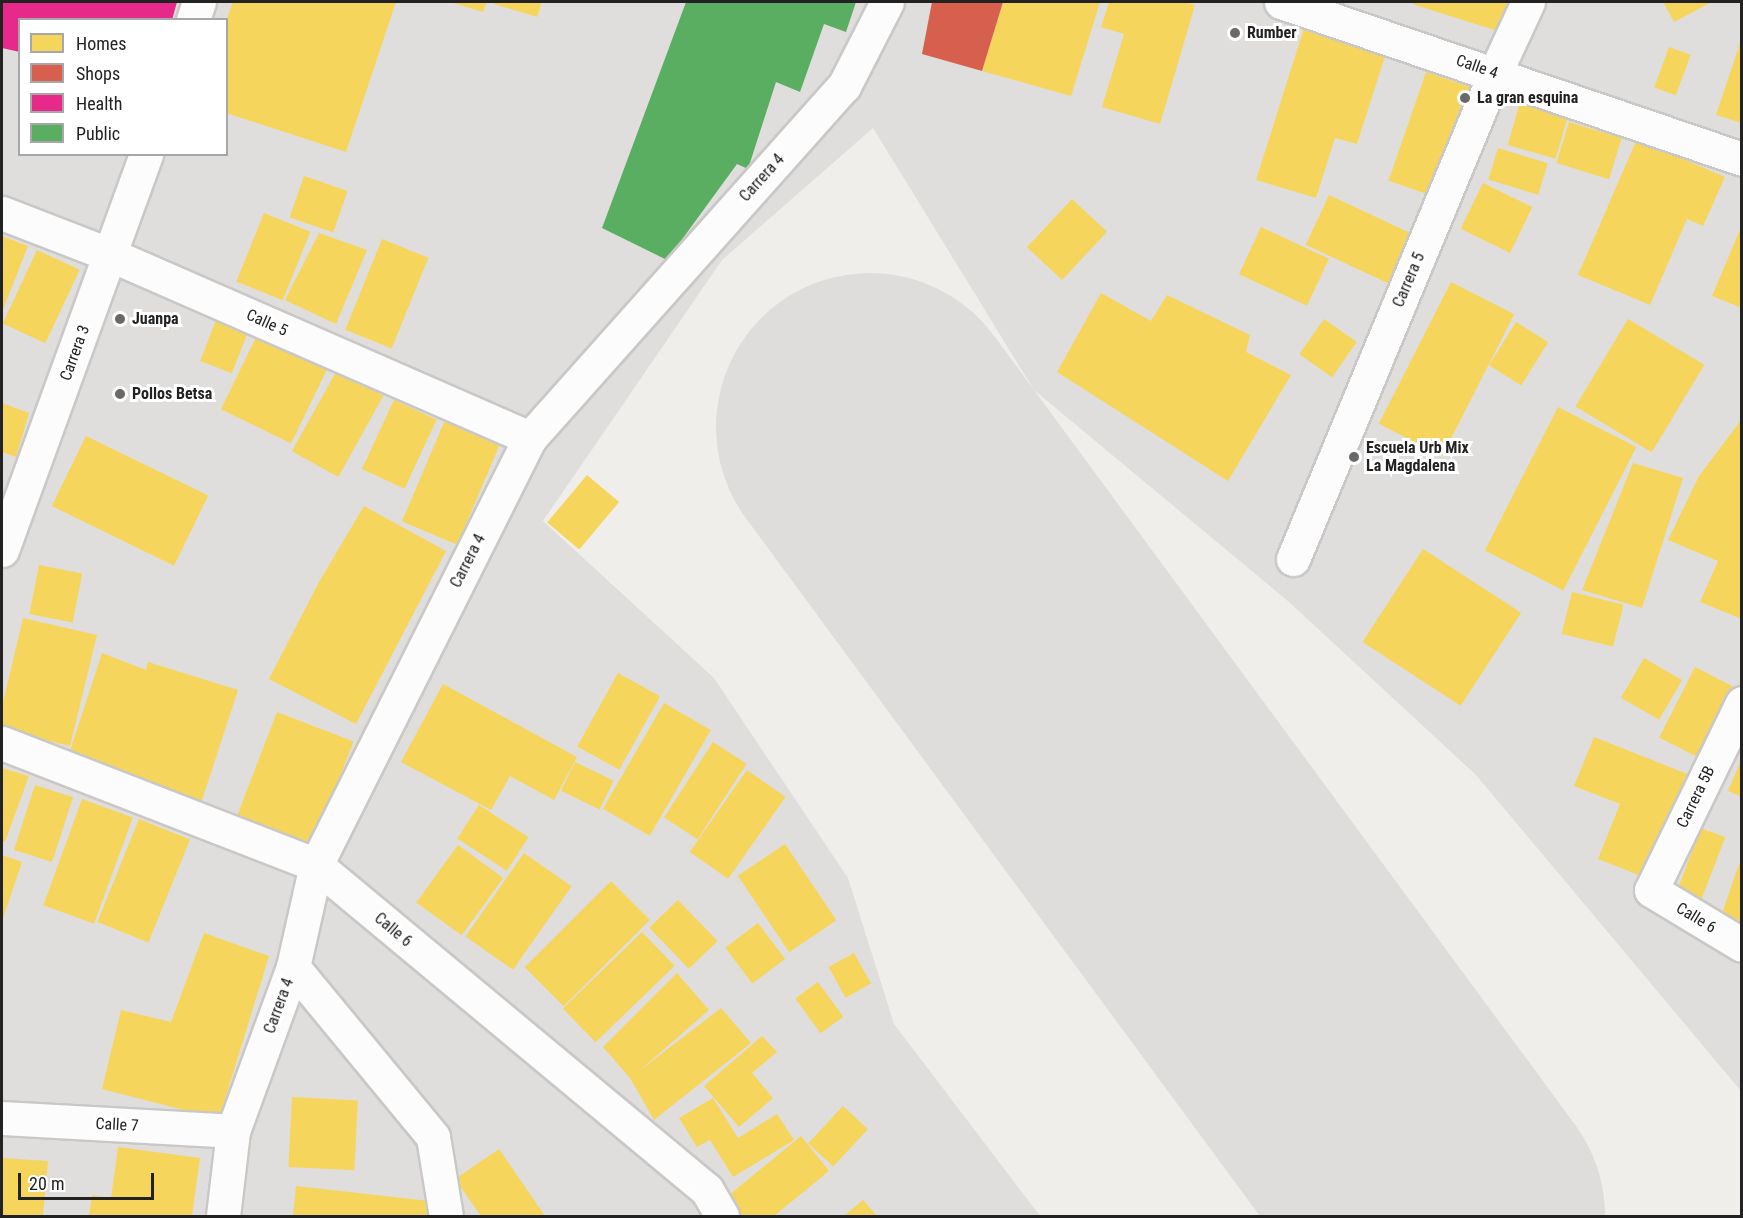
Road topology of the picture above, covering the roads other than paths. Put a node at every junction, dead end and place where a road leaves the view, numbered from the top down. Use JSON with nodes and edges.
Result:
{"nodes":[{"id":1,"x":199,"y":2,"type":"edge"},
{"id":2,"x":887,"y":2,"type":"edge"},
{"id":3,"x":1281,"y":2,"type":"edge"},
{"id":4,"x":1528,"y":2,"type":"edge"},
{"id":5,"x":194,"y":18,"type":"edge"},
{"id":6,"x":1495,"y":73,"type":"junction"},
{"id":7,"x":145,"y":156,"type":"edge"},
{"id":8,"x":1742,"y":159,"type":"edge"},
{"id":9,"x":2,"y":213,"type":"edge"},
{"id":10,"x":111,"y":255,"type":"junction"},
{"id":11,"x":530,"y":438,"type":"junction"},
{"id":12,"x":2,"y":550,"type":"edge"},
{"id":13,"x":1293,"y":559,"type":"dead end"},
{"id":14,"x":1742,"y":703,"type":"edge"},
{"id":15,"x":2,"y":743,"type":"edge"},
{"id":16,"x":316,"y":866,"type":"junction"},
{"id":17,"x":1651,"y":890,"type":"joint"},
{"id":18,"x":1742,"y":945,"type":"edge"},
{"id":19,"x":293,"y":967,"type":"junction"},
{"id":20,"x":2,"y":1118,"type":"edge"},
{"id":21,"x":233,"y":1131,"type":"junction"},
{"id":22,"x":223,"y":1216,"type":"edge"},
{"id":23,"x":446,"y":1216,"type":"edge"},
{"id":24,"x":722,"y":1216,"type":"edge"}],
"edges":[{"from":1,"to":5,"type":"street"},
{"from":2,"to":11,"type":"street","name":"Carrera 4"},
{"from":3,"to":6,"type":"street","name":"Calle 4"},
{"from":4,"to":6,"type":"street","name":"Carrera 5"},
{"from":6,"to":8,"type":"street","name":"Calle 4"},
{"from":6,"to":13,"type":"street","name":"Carrera 5"},
{"from":7,"to":10,"type":"street","name":"Carrera 3"},
{"from":9,"to":10,"type":"street","name":"Calle 5"},
{"from":10,"to":11,"type":"street","name":"Calle 5"},
{"from":10,"to":12,"type":"street","name":"Carrera 3"},
{"from":11,"to":16,"type":"street","name":"Carrera 4"},
{"from":14,"to":17,"type":"street","name":"Carrera 5B"},
{"from":15,"to":16,"type":"street","name":"Calle 6"},
{"from":16,"to":19,"type":"street","name":"Carrera 4"},
{"from":16,"to":24,"type":"street","name":"Calle 6"},
{"from":17,"to":18,"type":"street","name":"Calle 6"},
{"from":19,"to":21,"type":"street","name":"Carrera 4"},
{"from":19,"to":23,"type":"street"},
{"from":20,"to":21,"type":"street","name":"Calle 7"},
{"from":21,"to":22,"type":"street","name":"Carrera 4"}]}
